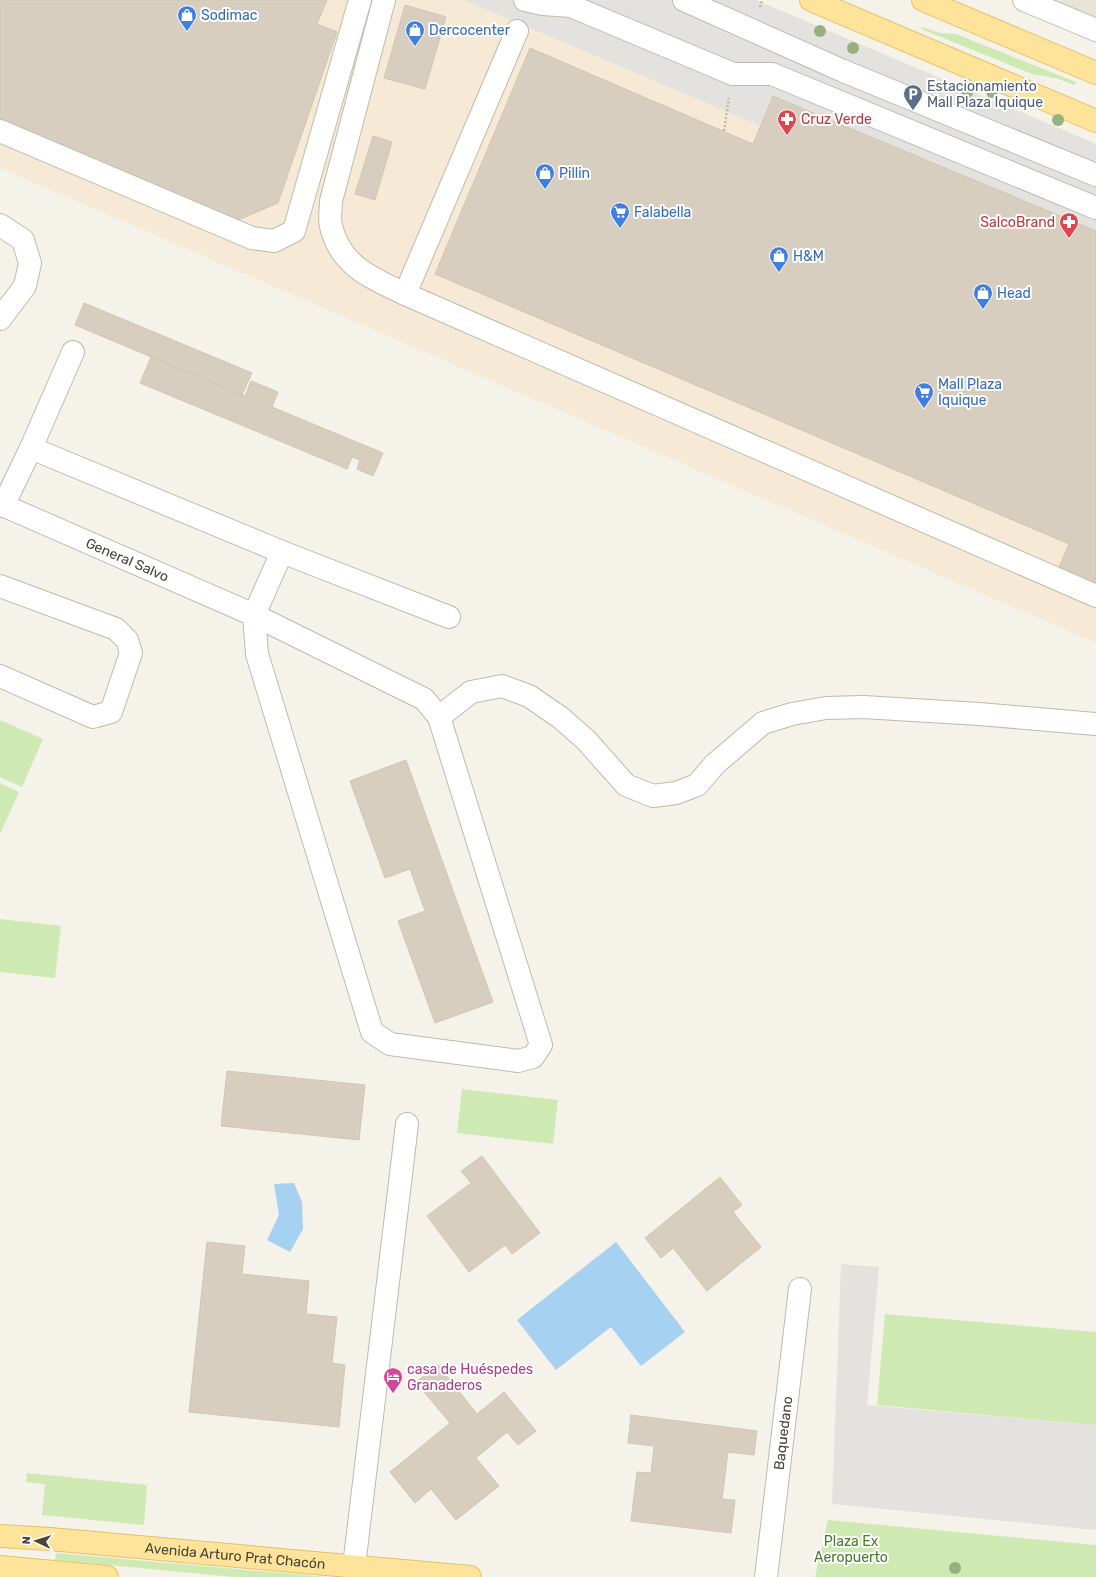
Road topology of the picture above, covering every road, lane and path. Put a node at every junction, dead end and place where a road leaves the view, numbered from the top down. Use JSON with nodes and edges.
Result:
{"nodes":[{"id":1,"x":360,"y":0,"type":"edge"},
{"id":2,"x":396,"y":0,"type":"edge"},
{"id":3,"x":526,"y":0,"type":"edge"},
{"id":4,"x":684,"y":0,"type":"edge"},
{"id":5,"x":811,"y":0,"type":"edge"},
{"id":6,"x":923,"y":0,"type":"edge"},
{"id":7,"x":1032,"y":2,"type":"edge"},
{"id":8,"x":382,"y":8,"type":"edge"},
{"id":9,"x":1096,"y":30,"type":"edge"},
{"id":10,"x":517,"y":31,"type":"dead end"},
{"id":11,"x":1096,"y":73,"type":"edge"},
{"id":12,"x":1096,"y":121,"type":"edge"},
{"id":13,"x":0,"y":131,"type":"edge"},
{"id":14,"x":1096,"y":174,"type":"edge"},
{"id":15,"x":1096,"y":208,"type":"edge"},
{"id":16,"x":0,"y":225,"type":"edge"},
{"id":17,"x":405,"y":294,"type":"junction"},
{"id":18,"x":0,"y":319,"type":"edge"},
{"id":19,"x":72,"y":352,"type":"dead end"},
{"id":20,"x":31,"y":448,"type":"junction"},
{"id":21,"x":2,"y":505,"type":"edge"},
{"id":22,"x":282,"y":552,"type":"junction"},
{"id":23,"x":0,"y":586,"type":"edge"},
{"id":24,"x":1096,"y":596,"type":"edge"},
{"id":25,"x":254,"y":615,"type":"junction"},
{"id":26,"x":449,"y":617,"type":"dead end"},
{"id":27,"x":0,"y":676,"type":"edge"},
{"id":28,"x":439,"y":717,"type":"junction"},
{"id":29,"x":1096,"y":724,"type":"edge"},
{"id":30,"x":407,"y":1124,"type":"dead end"},
{"id":31,"x":800,"y":1289,"type":"dead end"},
{"id":32,"x":0,"y":1536,"type":"edge"},
{"id":33,"x":354,"y":1566,"type":"junction"},
{"id":34,"x":0,"y":1567,"type":"edge"},
{"id":35,"x":107,"y":1577,"type":"edge"},
{"id":36,"x":470,"y":1577,"type":"edge"},
{"id":37,"x":766,"y":1577,"type":"edge"}],
"edges":[{"from":1,"to":13,"type":"street"},
{"from":2,"to":8,"type":"street"},
{"from":3,"to":15,"type":"street"},
{"from":4,"to":14,"type":"street"},
{"from":5,"to":12,"type":"main road"},
{"from":6,"to":11,"type":"main road"},
{"from":7,"to":9,"type":"street"},
{"from":8,"to":17,"type":"street"},
{"from":10,"to":17,"type":"street"},
{"from":16,"to":18,"type":"street"},
{"from":17,"to":24,"type":"street"},
{"from":19,"to":20,"type":"street"},
{"from":20,"to":21,"type":"street"},
{"from":20,"to":22,"type":"street"},
{"from":21,"to":25,"type":"street","name":"General Salvo"},
{"from":22,"to":25,"type":"street"},
{"from":22,"to":26,"type":"street"},
{"from":23,"to":27,"type":"street"},
{"from":25,"to":28,"type":"street","name":"General Salvo"},
{"from":25,"to":28,"type":"street"},
{"from":28,"to":29,"type":"street"},
{"from":30,"to":33,"type":"street"},
{"from":31,"to":37,"type":"street","name":"Baquedano"},
{"from":32,"to":33,"type":"main road","name":"Avenida Arturo Prat Chacón"},
{"from":33,"to":36,"type":"main road","name":"Avenida Arturo Prat Chacón"},
{"from":34,"to":35,"type":"main road"}]}
